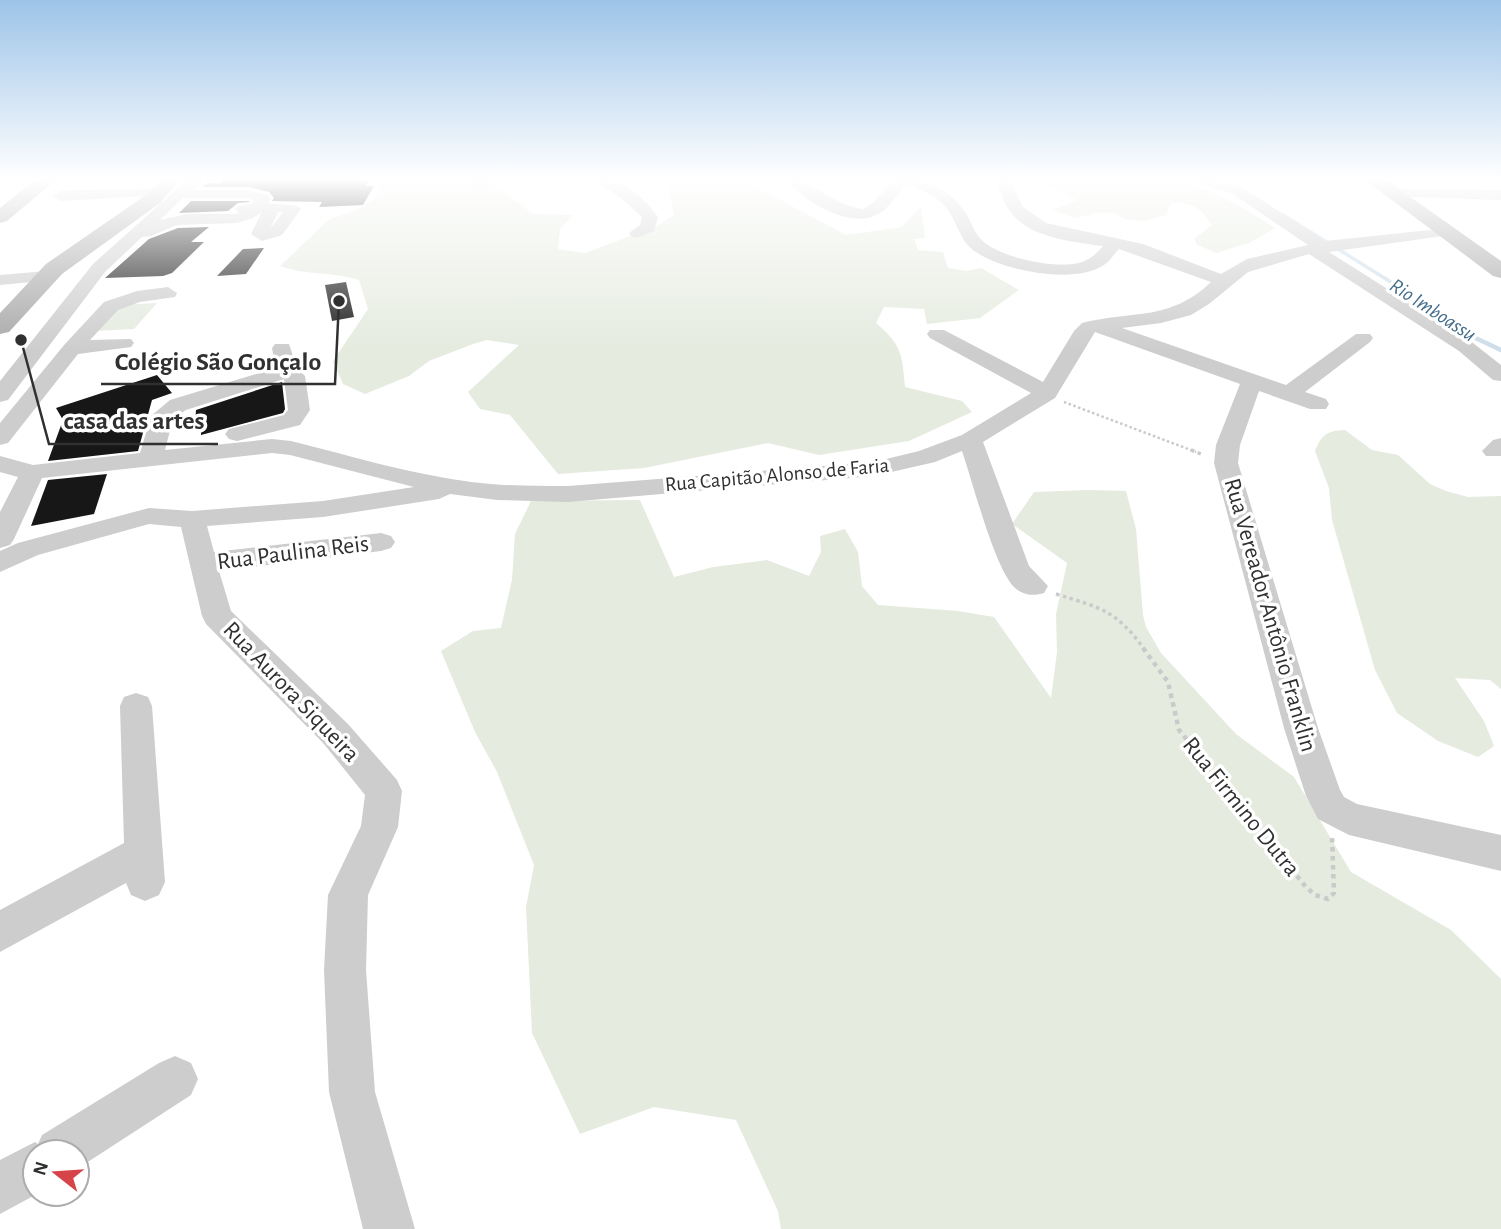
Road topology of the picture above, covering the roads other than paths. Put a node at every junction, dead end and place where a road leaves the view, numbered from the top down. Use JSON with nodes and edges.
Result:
{"nodes":[{"id":1,"x":114,"y":236,"type":"edge"},
{"id":2,"x":124,"y":236,"type":"edge"},
{"id":3,"x":970,"y":236,"type":"edge"},
{"id":4,"x":1078,"y":236,"type":"edge"},
{"id":5,"x":1311,"y":236,"type":"edge"},
{"id":6,"x":1410,"y":236,"type":"edge"},
{"id":7,"x":1449,"y":236,"type":"edge"},
{"id":8,"x":1115,"y":243,"type":"junction"},
{"id":9,"x":1328,"y":247,"type":"junction"},
{"id":10,"x":1501,"y":271,"type":"edge"},
{"id":11,"x":47,"y":276,"type":"junction"},
{"id":12,"x":0,"y":279,"type":"edge"},
{"id":13,"x":1221,"y":280,"type":"junction"},
{"id":14,"x":168,"y":293,"type":"dead end"},
{"id":15,"x":1098,"y":325,"type":"junction"},
{"id":16,"x":0,"y":327,"type":"edge"},
{"id":17,"x":937,"y":334,"type":"dead end"},
{"id":18,"x":1363,"y":338,"type":"dead end"},
{"id":19,"x":124,"y":343,"type":"dead end"},
{"id":20,"x":72,"y":348,"type":"junction"},
{"id":21,"x":282,"y":348,"type":"dead end"},
{"id":22,"x":287,"y":371,"type":"junction"},
{"id":23,"x":1501,"y":375,"type":"edge"},
{"id":24,"x":1252,"y":381,"type":"junction"},
{"id":25,"x":1047,"y":393,"type":"junction"},
{"id":26,"x":1289,"y":394,"type":"junction"},
{"id":27,"x":0,"y":396,"type":"edge"},
{"id":28,"x":1318,"y":404,"type":"dead end"},
{"id":29,"x":0,"y":438,"type":"edge"},
{"id":30,"x":970,"y":440,"type":"junction"},
{"id":31,"x":153,"y":455,"type":"junction"},
{"id":32,"x":0,"y":463,"type":"edge"},
{"id":33,"x":33,"y":472,"type":"junction"},
{"id":34,"x":457,"y":488,"type":"junction"},
{"id":35,"x":192,"y":519,"type":"junction"},
{"id":36,"x":0,"y":539,"type":"edge"},
{"id":37,"x":381,"y":542,"type":"dead end"},
{"id":38,"x":0,"y":563,"type":"edge"},
{"id":39,"x":204,"y":563,"type":"junction"},
{"id":40,"x":1034,"y":586,"type":"road end"},
{"id":41,"x":136,"y":706,"type":"dead end"},
{"id":42,"x":1501,"y":853,"type":"edge"},
{"id":43,"x":0,"y":932,"type":"edge"},
{"id":44,"x":175,"y":1079,"type":"dead end"},
{"id":45,"x":81,"y":1138,"type":"edge"},
{"id":46,"x":21,"y":1176,"type":"edge"},
{"id":47,"x":0,"y":1189,"type":"edge"},
{"id":48,"x":389,"y":1229,"type":"edge"}],
"edges":[{"from":1,"to":11,"type":"main road"},
{"from":2,"to":27,"type":"street"},
{"from":3,"to":8,"type":"street"},
{"from":4,"to":8,"type":"street"},
{"from":5,"to":9,"type":"street"},
{"from":6,"to":9,"type":"street"},
{"from":7,"to":10,"type":"main road"},
{"from":8,"to":13,"type":"street"},
{"from":9,"to":13,"type":"street"},
{"from":9,"to":23,"type":"street"},
{"from":11,"to":12,"type":"street"},
{"from":11,"to":16,"type":"main road"},
{"from":13,"to":15,"type":"street"},
{"from":14,"to":20,"type":"street"},
{"from":15,"to":24,"type":"street"},
{"from":15,"to":25,"type":"street","name":"Rua Capitão Alonso de Faria"},
{"from":17,"to":25,"type":"street"},
{"from":18,"to":26,"type":"street"},
{"from":19,"to":20,"type":"street"},
{"from":20,"to":29,"type":"street"},
{"from":21,"to":22,"type":"street"},
{"from":22,"to":31,"type":"street"},
{"from":22,"to":31,"type":"street"},
{"from":24,"to":26,"type":"street"},
{"from":24,"to":42,"type":"street","name":"Rua Vereador Antônio Franklin"},
{"from":25,"to":30,"type":"street","name":"Rua Capitão Alonso de Faria"},
{"from":26,"to":28,"type":"street"},
{"from":29,"to":32,"type":"street"},
{"from":30,"to":34,"type":"street","name":"Rua Capitão Alonso de Faria"},
{"from":30,"to":40,"type":"street"},
{"from":31,"to":33,"type":"street","name":"Rua Capitão Alonso de Faria"},
{"from":31,"to":34,"type":"street","name":"Rua Capitão Alonso de Faria"},
{"from":32,"to":33,"type":"street","name":"Rua Capitão Alonso de Faria"},
{"from":33,"to":36,"type":"street"},
{"from":34,"to":35,"type":"street","name":"Rua Capitão Alonso de Faria"},
{"from":35,"to":38,"type":"street"},
{"from":35,"to":39,"type":"street","name":"Rua Aurora Siqueira"},
{"from":37,"to":39,"type":"street","name":"Rua Paulina Reis"},
{"from":39,"to":48,"type":"street","name":"Rua Aurora Siqueira"},
{"from":41,"to":43,"type":"street"},
{"from":44,"to":45,"type":"street"},
{"from":46,"to":47,"type":"street"}]}
